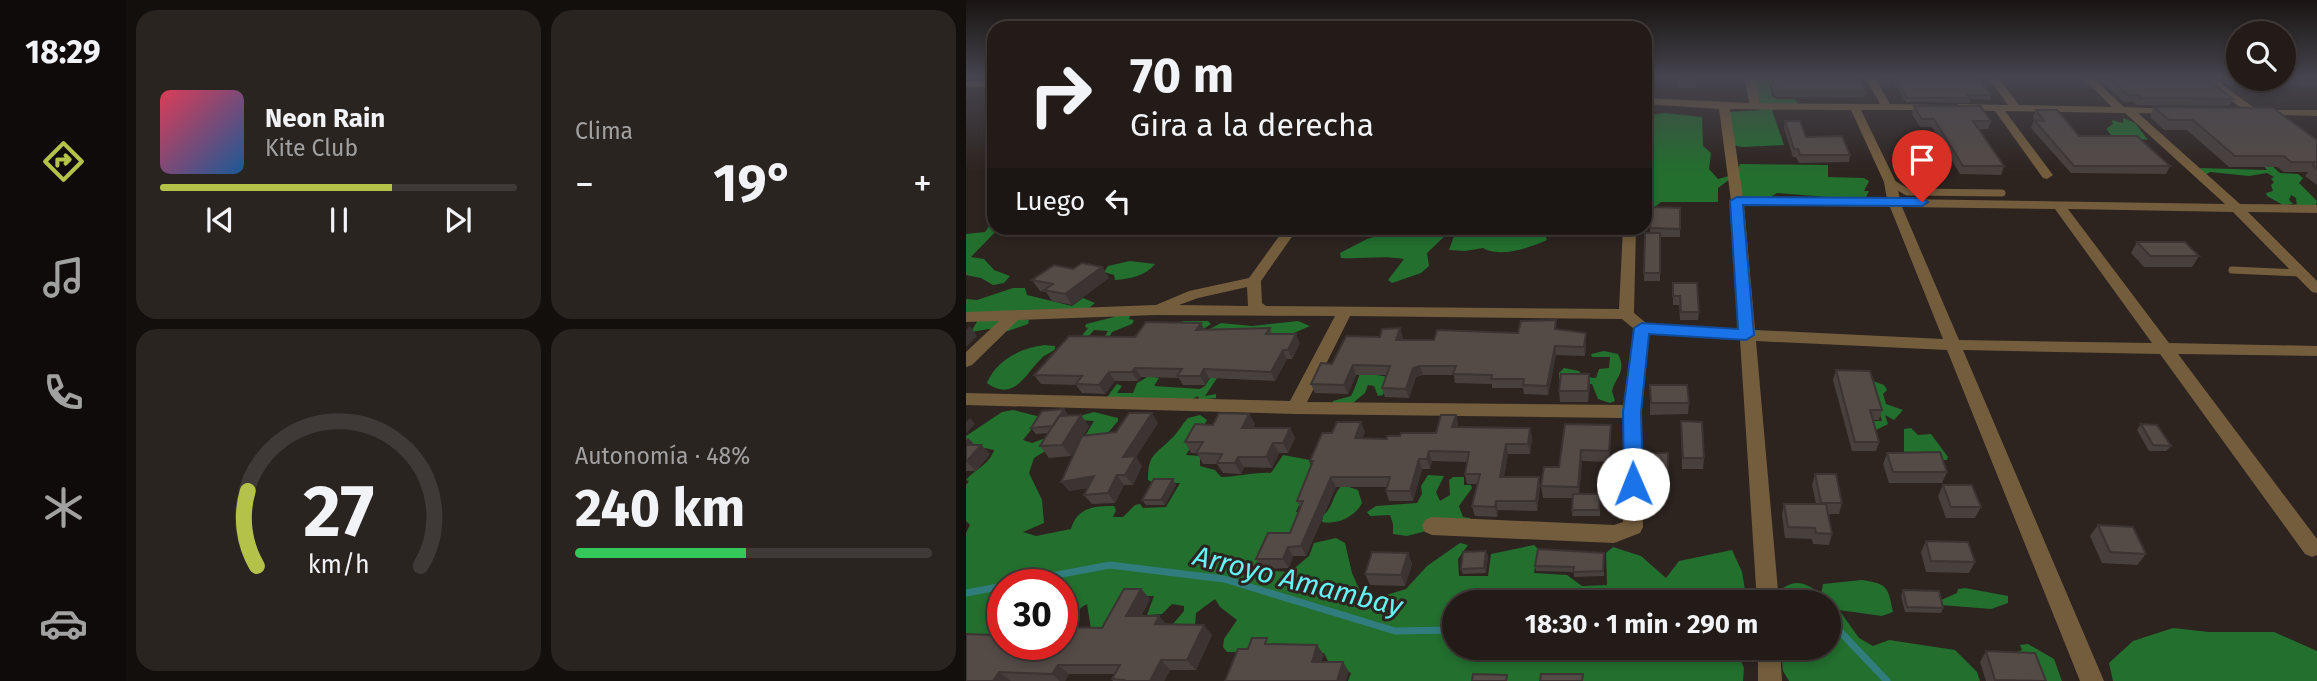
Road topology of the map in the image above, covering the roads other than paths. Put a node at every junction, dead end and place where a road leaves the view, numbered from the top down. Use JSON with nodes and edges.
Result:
{"nodes":[{"id":1,"x":1998,"y":108,"type":"edge"},
{"id":2,"x":1724,"y":109,"type":"edge"},
{"id":3,"x":1855,"y":109,"type":"edge"},
{"id":4,"x":2058,"y":109,"type":"edge"},
{"id":5,"x":2249,"y":109,"type":"edge"},
{"id":6,"x":2124,"y":110,"type":"junction"},
{"id":7,"x":2184,"y":111,"type":"edge"},
{"id":8,"x":2225,"y":112,"type":"edge"},
{"id":9,"x":2253,"y":112,"type":"junction"},
{"id":10,"x":2317,"y":113,"type":"edge"},
{"id":11,"x":2048,"y":175,"type":"dead end"},
{"id":12,"x":1890,"y":182,"type":"junction"},
{"id":13,"x":2002,"y":193,"type":"dead end"},
{"id":14,"x":1737,"y":201,"type":"junction"},
{"id":15,"x":1894,"y":202,"type":"junction"},
{"id":16,"x":2058,"y":204,"type":"junction"},
{"id":17,"x":2236,"y":206,"type":"junction"},
{"id":18,"x":2317,"y":209,"type":"edge"},
{"id":19,"x":1286,"y":235,"type":"edge"},
{"id":20,"x":1630,"y":235,"type":"edge"},
{"id":21,"x":2232,"y":270,"type":"dead end"},
{"id":22,"x":2301,"y":273,"type":"junction"},
{"id":23,"x":1254,"y":281,"type":"junction"},
{"id":24,"x":2317,"y":289,"type":"edge"},
{"id":25,"x":1156,"y":310,"type":"junction"},
{"id":26,"x":1262,"y":311,"type":"junction"},
{"id":27,"x":1345,"y":312,"type":"junction"},
{"id":28,"x":1626,"y":314,"type":"junction"},
{"id":29,"x":1014,"y":315,"type":"junction"},
{"id":30,"x":966,"y":317,"type":"edge"},
{"id":31,"x":1642,"y":328,"type":"junction"},
{"id":32,"x":1746,"y":335,"type":"junction"},
{"id":33,"x":1954,"y":345,"type":"junction"},
{"id":34,"x":2164,"y":347,"type":"junction"},
{"id":35,"x":2317,"y":351,"type":"edge"},
{"id":36,"x":966,"y":361,"type":"edge"},
{"id":37,"x":966,"y":398,"type":"edge"},
{"id":38,"x":1295,"y":408,"type":"junction"},
{"id":39,"x":1632,"y":412,"type":"junction"},
{"id":40,"x":1432,"y":526,"type":"dead end"},
{"id":41,"x":2312,"y":548,"type":"dead end"},
{"id":42,"x":1767,"y":590,"type":"edge"},
{"id":43,"x":1769,"y":660,"type":"edge"},
{"id":44,"x":1770,"y":681,"type":"edge"},
{"id":45,"x":2092,"y":681,"type":"edge"}],
"edges":[{"from":1,"to":11,"type":"street"},
{"from":2,"to":14,"type":"street"},
{"from":3,"to":12,"type":"street"},
{"from":4,"to":6,"type":"street"},
{"from":5,"to":9,"type":"street"},
{"from":6,"to":7,"type":"street"},
{"from":6,"to":17,"type":"street"},
{"from":8,"to":9,"type":"street"},
{"from":9,"to":10,"type":"street"},
{"from":12,"to":13,"type":"lane"},
{"from":12,"to":15,"type":"street"},
{"from":14,"to":15,"type":"street"},
{"from":14,"to":32,"type":"street"},
{"from":15,"to":16,"type":"street"},
{"from":15,"to":33,"type":"street"},
{"from":16,"to":17,"type":"street"},
{"from":16,"to":34,"type":"street"},
{"from":17,"to":18,"type":"street"},
{"from":17,"to":22,"type":"street"},
{"from":19,"to":23,"type":"street"},
{"from":20,"to":28,"type":"street"},
{"from":21,"to":22,"type":"lane"},
{"from":22,"to":24,"type":"street"},
{"from":23,"to":25,"type":"street"},
{"from":23,"to":26,"type":"street"},
{"from":25,"to":26,"type":"street"},
{"from":25,"to":29,"type":"street"},
{"from":26,"to":27,"type":"street"},
{"from":27,"to":28,"type":"street"},
{"from":27,"to":38,"type":"street"},
{"from":28,"to":31,"type":"street"},
{"from":29,"to":30,"type":"street"},
{"from":29,"to":36,"type":"street"},
{"from":31,"to":32,"type":"street"},
{"from":31,"to":39,"type":"street"},
{"from":32,"to":33,"type":"street"},
{"from":32,"to":42,"type":"street"},
{"from":33,"to":34,"type":"street"},
{"from":33,"to":45,"type":"street"},
{"from":34,"to":35,"type":"street"},
{"from":34,"to":41,"type":"street"},
{"from":37,"to":38,"type":"street"},
{"from":38,"to":39,"type":"street"},
{"from":39,"to":40,"type":"street"},
{"from":43,"to":44,"type":"street"}]}
